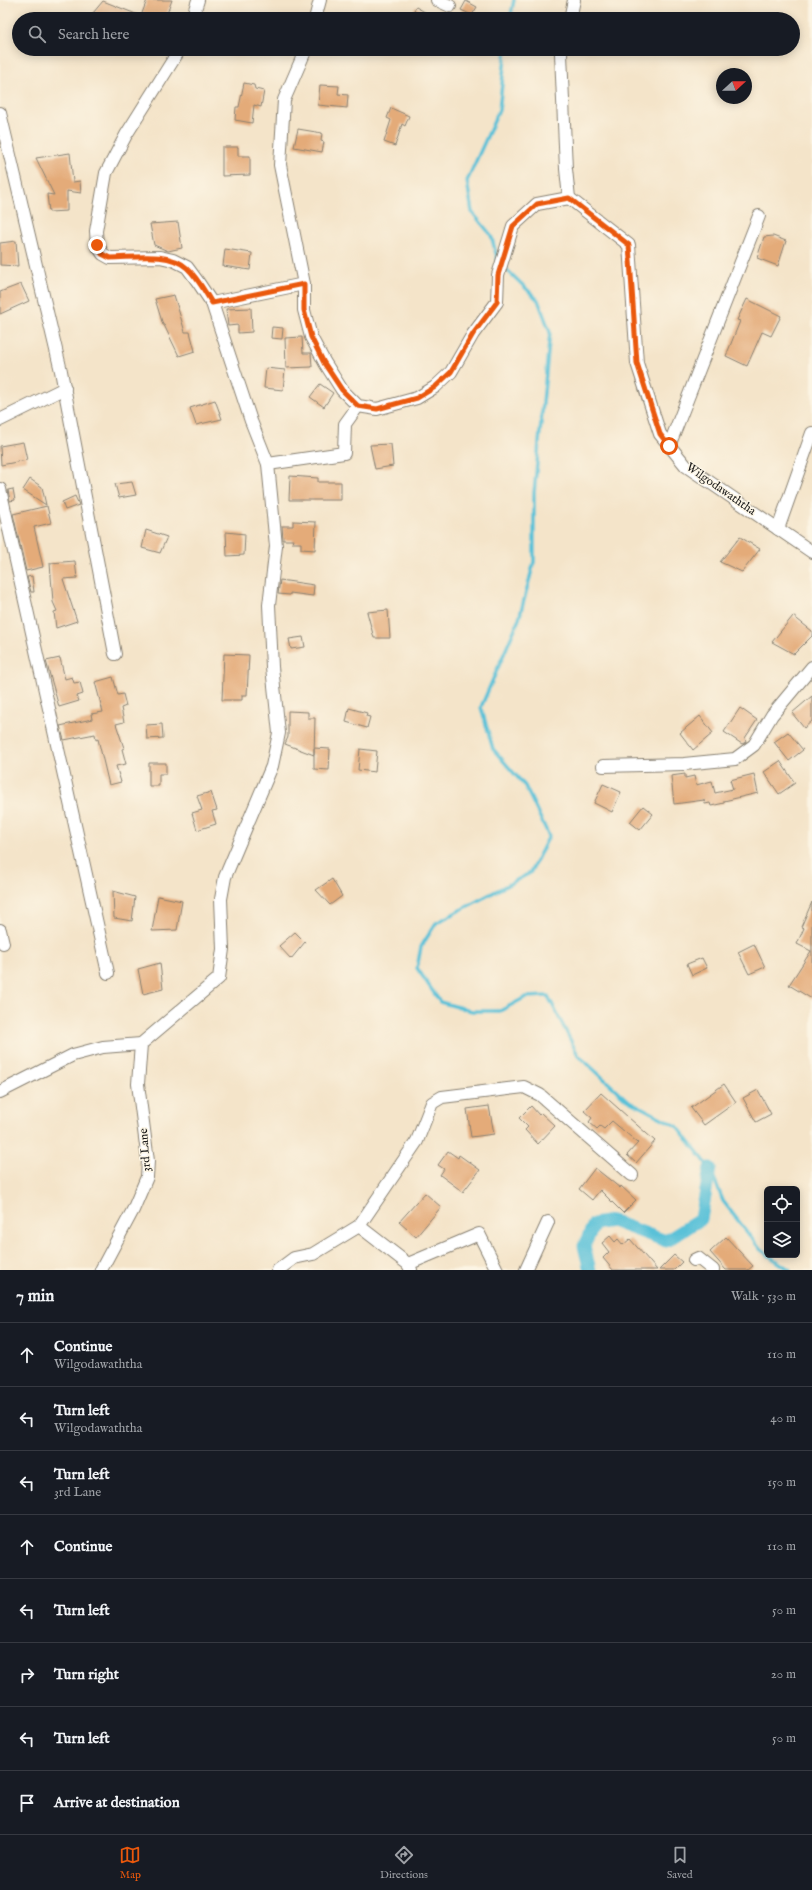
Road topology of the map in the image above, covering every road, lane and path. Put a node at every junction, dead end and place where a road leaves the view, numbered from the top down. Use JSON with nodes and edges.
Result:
{"nodes":[{"id":1,"x":198,"y":0,"type":"edge"},
{"id":2,"x":320,"y":0,"type":"edge"},
{"id":3,"x":437,"y":0,"type":"edge"},
{"id":4,"x":574,"y":0,"type":"edge"},
{"id":5,"x":450,"y":6,"type":"dead end"},
{"id":6,"x":194,"y":12,"type":"edge"},
{"id":7,"x":317,"y":12,"type":"edge"},
{"id":8,"x":571,"y":12,"type":"edge"},
{"id":9,"x":176,"y":56,"type":"edge"},
{"id":10,"x":303,"y":56,"type":"edge"},
{"id":11,"x":561,"y":56,"type":"edge"},
{"id":12,"x":0,"y":113,"type":"edge"},
{"id":13,"x":569,"y":198,"type":"junction"},
{"id":14,"x":759,"y":216,"type":"dead end"},
{"id":15,"x":304,"y":284,"type":"junction"},
{"id":16,"x":212,"y":303,"type":"junction"},
{"id":17,"x":65,"y":388,"type":"junction"},
{"id":18,"x":358,"y":406,"type":"junction"},
{"id":19,"x":0,"y":420,"type":"edge"},
{"id":20,"x":812,"y":433,"type":"edge"},
{"id":21,"x":669,"y":446,"type":"junction"},
{"id":22,"x":268,"y":464,"type":"junction"},
{"id":23,"x":0,"y":488,"type":"edge"},
{"id":24,"x":778,"y":528,"type":"junction"},
{"id":25,"x":812,"y":552,"type":"edge"},
{"id":26,"x":115,"y":654,"type":"dead end"},
{"id":27,"x":812,"y":667,"type":"edge"},
{"id":28,"x":603,"y":766,"type":"dead end"},
{"id":29,"x":0,"y":930,"type":"edge"},
{"id":30,"x":3,"y":943,"type":"dead end"},
{"id":31,"x":108,"y":973,"type":"dead end"},
{"id":32,"x":140,"y":1044,"type":"junction"},
{"id":33,"x":0,"y":1092,"type":"edge"},
{"id":34,"x":632,"y":1175,"type":"dead end"},
{"id":35,"x":548,"y":1222,"type":"dead end"},
{"id":36,"x":359,"y":1226,"type":"junction"},
{"id":37,"x":694,"y":1260,"type":"dead end"},
{"id":38,"x":410,"y":1267,"type":"edge"},
{"id":39,"x":101,"y":1270,"type":"edge"},
{"id":40,"x":278,"y":1270,"type":"edge"},
{"id":41,"x":497,"y":1270,"type":"edge"},
{"id":42,"x":526,"y":1270,"type":"edge"},
{"id":43,"x":713,"y":1270,"type":"edge"}],
"edges":[{"from":1,"to":6,"type":"street"},
{"from":2,"to":7,"type":"street"},
{"from":3,"to":5,"type":"street"},
{"from":4,"to":8,"type":"street"},
{"from":9,"to":16,"type":"street"},
{"from":10,"to":15,"type":"street"},
{"from":11,"to":13,"type":"street"},
{"from":12,"to":17,"type":"street"},
{"from":13,"to":18,"type":"street"},
{"from":13,"to":21,"type":"street","name":"Wilgodawaththa"},
{"from":14,"to":21,"type":"street"},
{"from":15,"to":16,"type":"street"},
{"from":15,"to":18,"type":"street"},
{"from":16,"to":22,"type":"street"},
{"from":17,"to":19,"type":"street"},
{"from":17,"to":26,"type":"street"},
{"from":18,"to":22,"type":"street"},
{"from":20,"to":24,"type":"street"},
{"from":21,"to":24,"type":"street","name":"Wilgodawaththa"},
{"from":22,"to":32,"type":"street"},
{"from":23,"to":31,"type":"street"},
{"from":24,"to":25,"type":"street","name":"Wilgodawaththa"},
{"from":27,"to":28,"type":"street"},
{"from":29,"to":30,"type":"street"},
{"from":32,"to":33,"type":"street"},
{"from":32,"to":39,"type":"street","name":"3rd Lane"},
{"from":34,"to":36,"type":"street"},
{"from":35,"to":42,"type":"street"},
{"from":36,"to":38,"type":"street"},
{"from":36,"to":40,"type":"street"},
{"from":37,"to":43,"type":"street"},
{"from":38,"to":41,"type":"street"}]}
